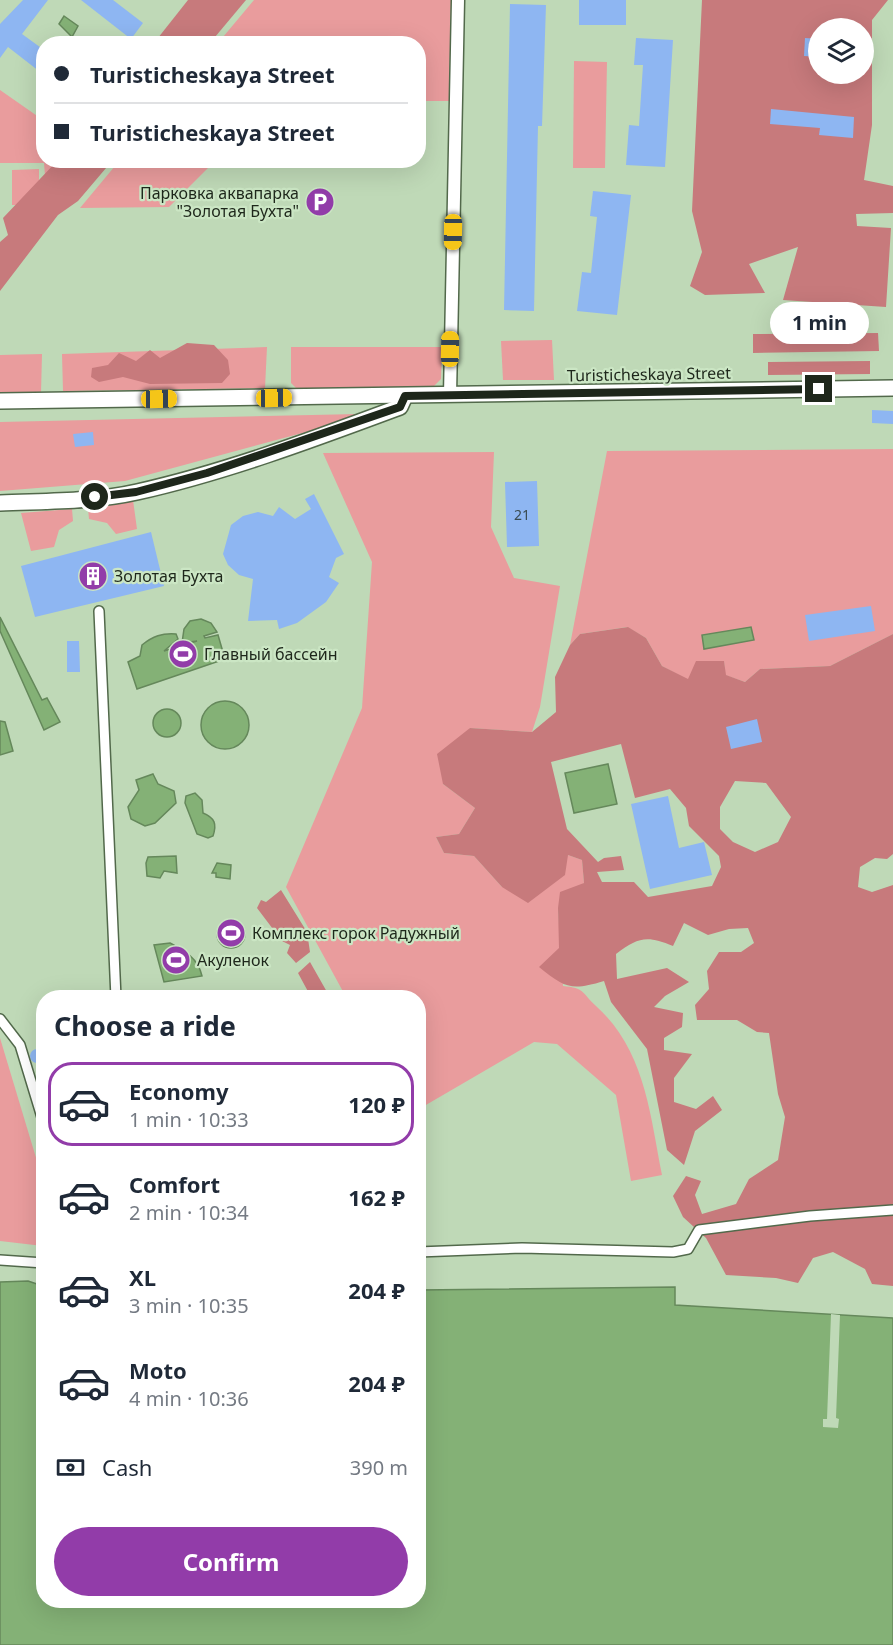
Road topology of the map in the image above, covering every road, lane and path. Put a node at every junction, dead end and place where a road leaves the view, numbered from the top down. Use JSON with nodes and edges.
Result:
{"nodes":[{"id":1,"x":458,"y":0,"type":"edge"},
{"id":2,"x":893,"y":388,"type":"edge"},
{"id":3,"x":450,"y":395,"type":"junction"},
{"id":4,"x":405,"y":396,"type":"junction"},
{"id":5,"x":0,"y":401,"type":"edge"},
{"id":6,"x":0,"y":503,"type":"edge"},
{"id":7,"x":99,"y":611,"type":"dead end"},
{"id":8,"x":116,"y":990,"type":"edge"},
{"id":9,"x":0,"y":1019,"type":"edge"},
{"id":10,"x":36,"y":1098,"type":"edge"},
{"id":11,"x":893,"y":1210,"type":"edge"},
{"id":12,"x":426,"y":1252,"type":"edge"},
{"id":13,"x":0,"y":1260,"type":"edge"},
{"id":14,"x":36,"y":1262,"type":"edge"}],
"edges":[{"from":1,"to":3,"type":"street"},
{"from":2,"to":3,"type":"street","name":"Turisticheskaya Street"},
{"from":3,"to":4,"type":"street","name":"Turisticheskaya Street"},
{"from":4,"to":5,"type":"street","name":"Turisticheskaya Street"},
{"from":4,"to":6,"type":"street"},
{"from":7,"to":8,"type":"street"},
{"from":9,"to":10,"type":"street"},
{"from":11,"to":12,"type":"street"},
{"from":13,"to":14,"type":"street"}]}
